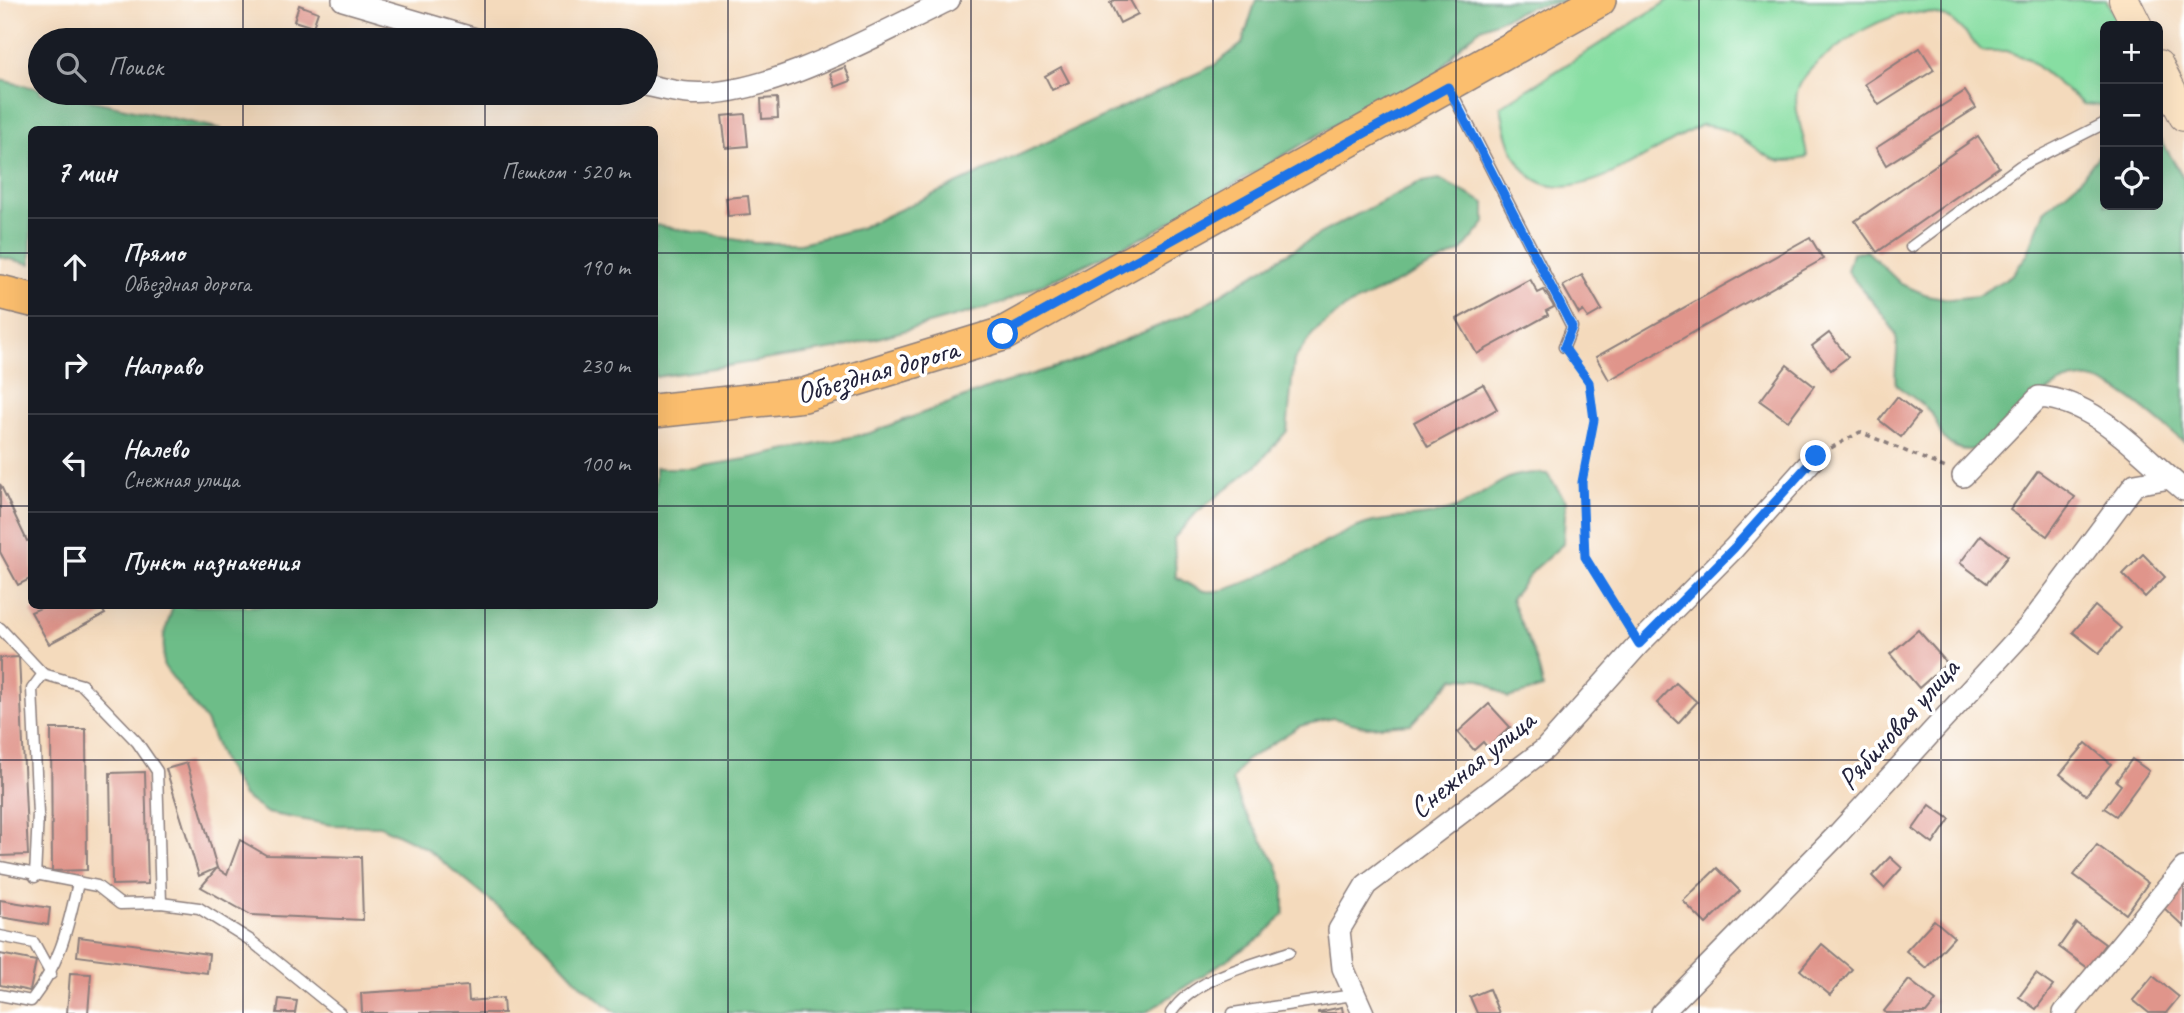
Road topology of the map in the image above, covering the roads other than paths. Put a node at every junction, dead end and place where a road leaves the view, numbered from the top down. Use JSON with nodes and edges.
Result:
{"nodes":[{"id":1,"x":343,"y":0,"type":"edge"},
{"id":2,"x":949,"y":0,"type":"edge"},
{"id":3,"x":1599,"y":0,"type":"edge"},
{"id":4,"x":2124,"y":0,"type":"edge"},
{"id":5,"x":2134,"y":21,"type":"edge"},
{"id":6,"x":438,"y":28,"type":"edge"},
{"id":7,"x":2167,"y":83,"type":"edge"},
{"id":8,"x":658,"y":87,"type":"edge"},
{"id":9,"x":1448,"y":87,"type":"junction"},
{"id":10,"x":2184,"y":116,"type":"edge"},
{"id":11,"x":2100,"y":125,"type":"edge"},
{"id":12,"x":1911,"y":247,"type":"dead end"},
{"id":13,"x":0,"y":292,"type":"edge"},
{"id":14,"x":28,"y":299,"type":"edge"},
{"id":15,"x":1564,"y":347,"type":"road end"},
{"id":16,"x":658,"y":411,"type":"edge"},
{"id":17,"x":1816,"y":456,"type":"road end"},
{"id":18,"x":1963,"y":476,"type":"road end"},
{"id":19,"x":2177,"y":484,"type":"edge"},
{"id":20,"x":0,"y":628,"type":"edge"},
{"id":21,"x":43,"y":674,"type":"junction"},
{"id":22,"x":0,"y":867,"type":"edge"},
{"id":23,"x":2184,"y":868,"type":"edge"},
{"id":24,"x":35,"y":877,"type":"junction"},
{"id":25,"x":78,"y":883,"type":"junction"},
{"id":26,"x":161,"y":903,"type":"junction"},
{"id":27,"x":0,"y":936,"type":"edge"},
{"id":28,"x":1289,"y":952,"type":"dead end"},
{"id":29,"x":51,"y":975,"type":"junction"},
{"id":30,"x":0,"y":995,"type":"edge"},
{"id":31,"x":1358,"y":1004,"type":"edge"},
{"id":32,"x":340,"y":1013,"type":"edge"},
{"id":33,"x":1171,"y":1013,"type":"edge"},
{"id":34,"x":1233,"y":1013,"type":"edge"},
{"id":35,"x":1662,"y":1013,"type":"edge"},
{"id":36,"x":2064,"y":1013,"type":"edge"}],
"edges":[{"from":1,"to":6,"type":"street"},
{"from":2,"to":8,"type":"street"},
{"from":3,"to":9,"type":"main road","name":"Объездная дорога"},
{"from":4,"to":5,"type":"main road"},
{"from":7,"to":10,"type":"main road"},
{"from":9,"to":15,"type":"lane"},
{"from":9,"to":16,"type":"main road","name":"Объездная дорога"},
{"from":11,"to":12,"type":"lane"},
{"from":13,"to":14,"type":"main road"},
{"from":17,"to":31,"type":"street","name":"Снежная улица"},
{"from":18,"to":19,"type":"street"},
{"from":19,"to":35,"type":"street","name":"Рябиновая улица"},
{"from":20,"to":21,"type":"lane"},
{"from":21,"to":24,"type":"lane"},
{"from":21,"to":26,"type":"lane"},
{"from":22,"to":24,"type":"lane"},
{"from":23,"to":36,"type":"street"},
{"from":24,"to":25,"type":"lane"},
{"from":25,"to":26,"type":"lane"},
{"from":25,"to":29,"type":"lane"},
{"from":26,"to":32,"type":"lane"},
{"from":27,"to":29,"type":"lane"},
{"from":28,"to":33,"type":"lane"},
{"from":29,"to":30,"type":"lane"},
{"from":31,"to":34,"type":"lane"}]}
